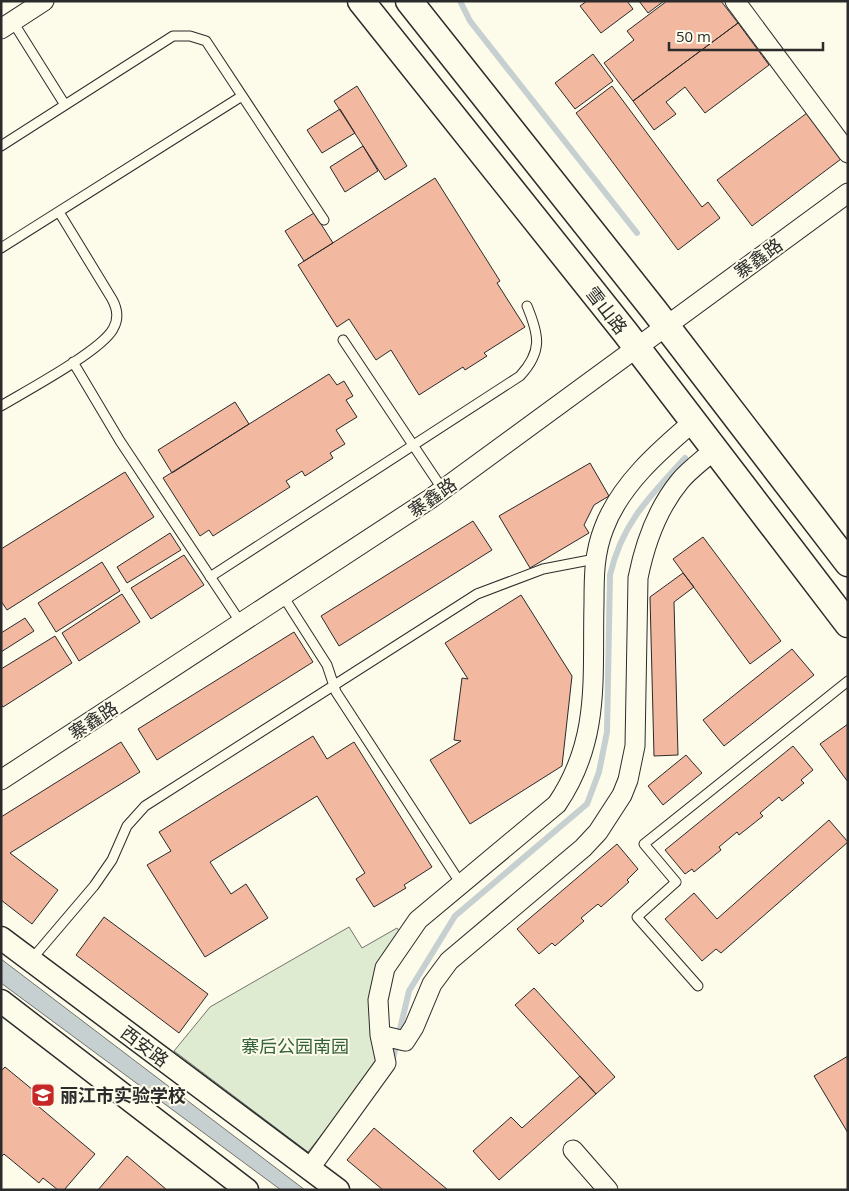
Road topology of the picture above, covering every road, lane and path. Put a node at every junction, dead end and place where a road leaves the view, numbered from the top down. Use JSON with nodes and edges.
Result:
{"nodes":[{"id":1,"x":44,"y":1,"type":"edge"},
{"id":2,"x":361,"y":1,"type":"edge"},
{"id":3,"x":408,"y":1,"type":"edge"},
{"id":4,"x":735,"y":1,"type":"edge"},
{"id":5,"x":7,"y":25,"type":"edge"},
{"id":6,"x":242,"y":96,"type":"junction"},
{"id":7,"x":66,"y":105,"type":"junction"},
{"id":8,"x":1,"y":146,"type":"edge"},
{"id":9,"x":848,"y":153,"type":"edge"},
{"id":10,"x":848,"y":193,"type":"edge"},
{"id":11,"x":59,"y":212,"type":"junction"},
{"id":12,"x":324,"y":220,"type":"dead end"},
{"id":13,"x":1,"y":248,"type":"edge"},
{"id":14,"x":526,"y":306,"type":"dead end"},
{"id":15,"x":666,"y":325,"type":"junction"},
{"id":16,"x":343,"y":340,"type":"dead end"},
{"id":17,"x":636,"y":347,"type":"junction"},
{"id":18,"x":73,"y":362,"type":"junction"},
{"id":19,"x":1,"y":406,"type":"edge"},
{"id":20,"x":693,"y":422,"type":"junction"},
{"id":21,"x":413,"y":445,"type":"junction"},
{"id":22,"x":714,"y":450,"type":"junction"},
{"id":23,"x":443,"y":490,"type":"junction"},
{"id":24,"x":595,"y":559,"type":"junction"},
{"id":25,"x":848,"y":563,"type":"edge"},
{"id":26,"x":210,"y":576,"type":"junction"},
{"id":27,"x":283,"y":596,"type":"junction"},
{"id":28,"x":241,"y":623,"type":"junction"},
{"id":29,"x":848,"y":624,"type":"edge"},
{"id":30,"x":848,"y":681,"type":"edge"},
{"id":31,"x":334,"y":685,"type":"junction"},
{"id":32,"x":1,"y":780,"type":"edge"},
{"id":33,"x":461,"y":884,"type":"junction"},
{"id":34,"x":1,"y":938,"type":"edge"},
{"id":35,"x":31,"y":961,"type":"junction"},
{"id":36,"x":698,"y":986,"type":"dead end"},
{"id":37,"x":1,"y":1001,"type":"edge"},
{"id":38,"x":380,"y":1035,"type":"junction"},
{"id":39,"x":573,"y":1150,"type":"dead end"},
{"id":40,"x":310,"y":1168,"type":"junction"},
{"id":41,"x":247,"y":1190,"type":"edge"},
{"id":42,"x":338,"y":1190,"type":"edge"},
{"id":43,"x":608,"y":1190,"type":"edge"}],
"edges":[{"from":1,"to":5,"type":"street"},
{"from":2,"to":17,"type":"main road","name":"雪山路"},
{"from":3,"to":15,"type":"main road","name":"雪山路"},
{"from":4,"to":9,"type":"street"},
{"from":5,"to":7,"type":"lane"},
{"from":6,"to":7,"type":"lane"},
{"from":6,"to":11,"type":"lane"},
{"from":6,"to":12,"type":"lane"},
{"from":7,"to":8,"type":"lane"},
{"from":10,"to":15,"type":"street","name":"寨鑫路"},
{"from":11,"to":13,"type":"lane"},
{"from":11,"to":18,"type":"lane"},
{"from":14,"to":21,"type":"lane"},
{"from":15,"to":17,"type":"street","name":"寨鑫路"},
{"from":15,"to":25,"type":"main road","name":"雪山路"},
{"from":16,"to":21,"type":"lane"},
{"from":17,"to":20,"type":"main road","name":"雪山路"},
{"from":17,"to":23,"type":"street","name":"寨鑫路"},
{"from":18,"to":19,"type":"lane"},
{"from":18,"to":26,"type":"lane"},
{"from":20,"to":22,"type":"main road","name":"雪山路"},
{"from":20,"to":24,"type":"street"},
{"from":21,"to":23,"type":"lane"},
{"from":21,"to":26,"type":"lane"},
{"from":22,"to":29,"type":"main road","name":"雪山路"},
{"from":22,"to":38,"type":"street"},
{"from":23,"to":27,"type":"street","name":"寨鑫路"},
{"from":24,"to":31,"type":"lane"},
{"from":24,"to":33,"type":"street"},
{"from":26,"to":28,"type":"lane"},
{"from":27,"to":28,"type":"street","name":"寨鑫路"},
{"from":27,"to":31,"type":"lane"},
{"from":28,"to":32,"type":"street","name":"寨鑫路"},
{"from":30,"to":36,"type":"lane"},
{"from":31,"to":33,"type":"lane"},
{"from":31,"to":35,"type":"lane"},
{"from":33,"to":38,"type":"street"},
{"from":34,"to":35,"type":"street","name":"西安路"},
{"from":35,"to":40,"type":"street","name":"西安路"},
{"from":37,"to":41,"type":"street"},
{"from":38,"to":40,"type":"street"},
{"from":39,"to":43,"type":"street"},
{"from":40,"to":42,"type":"street","name":"西安路"}]}
